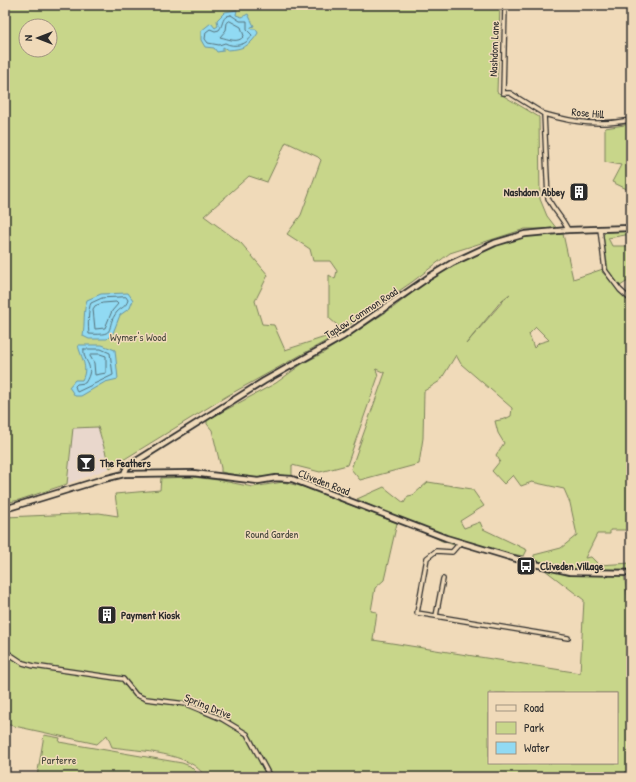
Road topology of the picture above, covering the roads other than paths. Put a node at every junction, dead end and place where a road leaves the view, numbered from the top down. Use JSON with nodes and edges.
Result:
{"nodes":[{"id":1,"x":505,"y":5,"type":"edge"},
{"id":2,"x":544,"y":114,"type":"junction"},
{"id":3,"x":631,"y":120,"type":"edge"},
{"id":4,"x":631,"y":228,"type":"edge"},
{"id":5,"x":600,"y":229,"type":"junction"},
{"id":6,"x":568,"y":230,"type":"junction"},
{"id":7,"x":631,"y":300,"type":"edge"},
{"id":8,"x":124,"y":474,"type":"junction"},
{"id":9,"x":5,"y":509,"type":"edge"},
{"id":10,"x":460,"y":543,"type":"junction"},
{"id":11,"x":631,"y":573,"type":"edge"},
{"id":12,"x":443,"y":579,"type":"dead end"},
{"id":13,"x":436,"y":616,"type":"junction"},
{"id":14,"x":568,"y":638,"type":"dead end"},
{"id":15,"x":5,"y":651,"type":"edge"},
{"id":16,"x":270,"y":777,"type":"edge"}],
"edges":[{"from":1,"to":2,"type":"street","name":"Nashdom Lane"},
{"from":2,"to":3,"type":"street","name":"Rose Hill"},
{"from":2,"to":6,"type":"street"},
{"from":4,"to":5,"type":"street","name":"Taplow Common Road"},
{"from":5,"to":6,"type":"street","name":"Taplow Common Road"},
{"from":5,"to":7,"type":"street"},
{"from":6,"to":8,"type":"street","name":"Taplow Common Road"},
{"from":8,"to":9,"type":"street","name":"Cliveden Road"},
{"from":8,"to":10,"type":"street","name":"Cliveden Road"},
{"from":10,"to":11,"type":"street","name":"Cliveden Road"},
{"from":10,"to":13,"type":"street"},
{"from":12,"to":13,"type":"street"},
{"from":13,"to":14,"type":"street"},
{"from":15,"to":16,"type":"street","name":"Spring Drive"}]}
